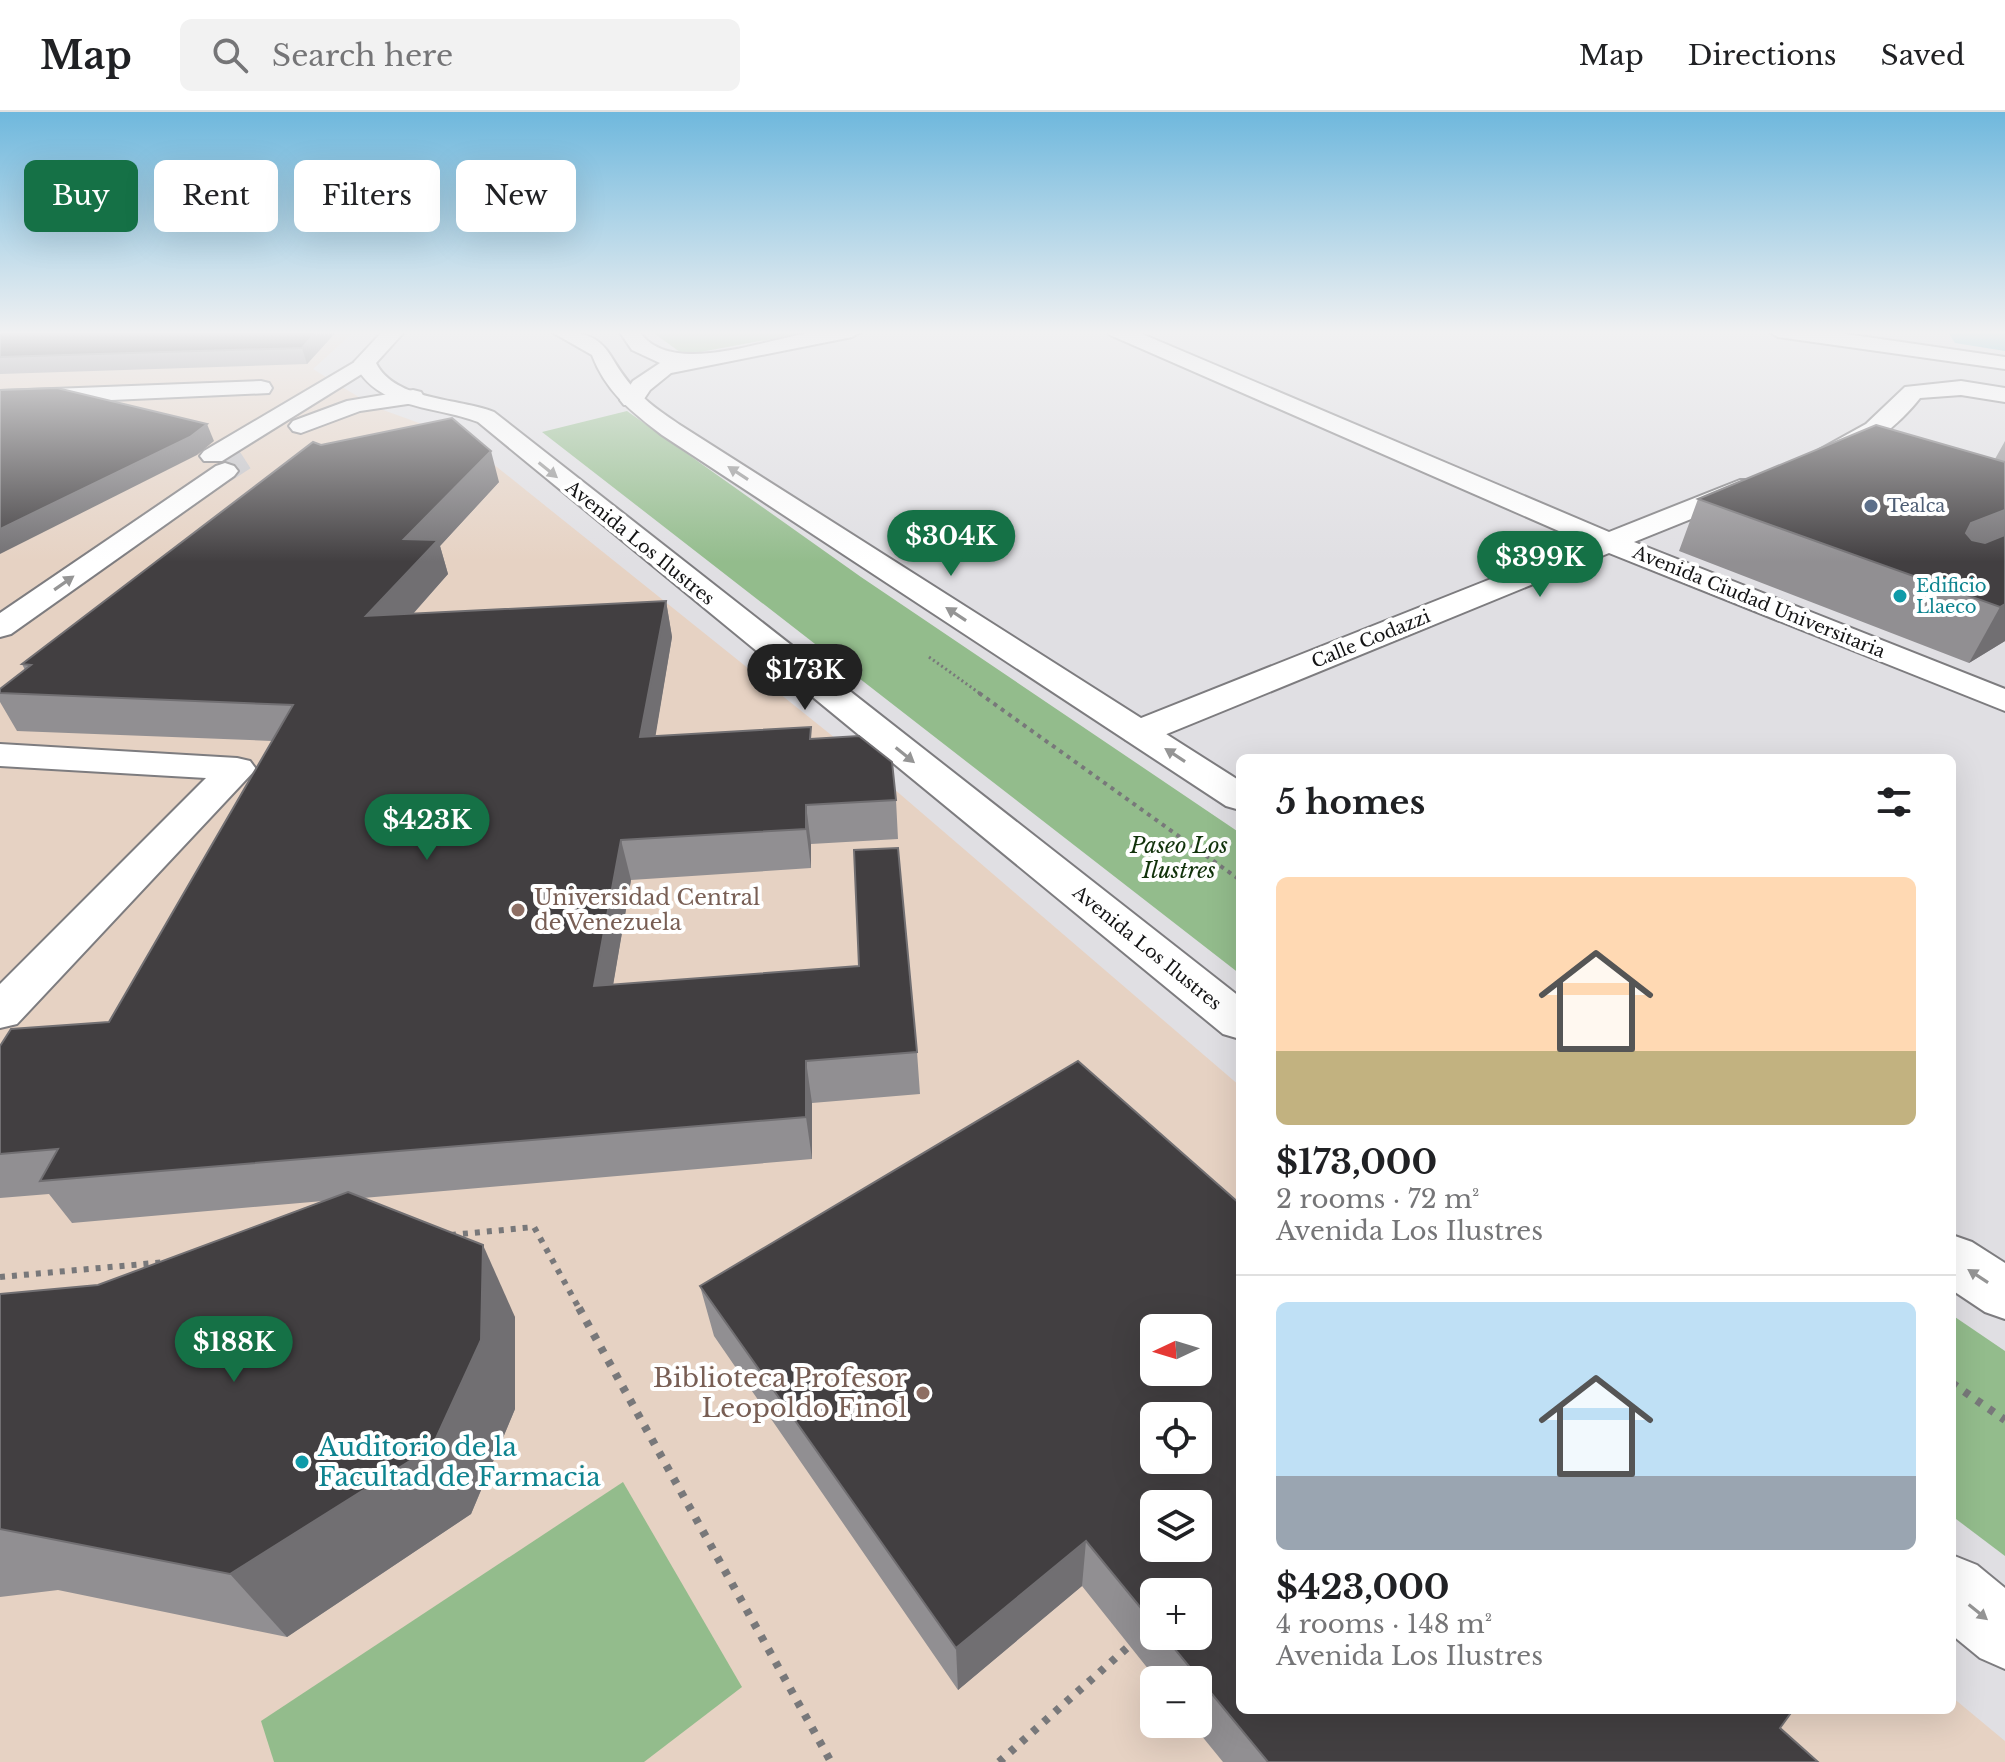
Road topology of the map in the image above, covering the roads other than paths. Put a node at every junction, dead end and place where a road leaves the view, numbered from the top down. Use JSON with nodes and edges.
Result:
{"nodes":[{"id":1,"x":295,"y":408,"type":"edge"},
{"id":2,"x":341,"y":408,"type":"edge"},
{"id":3,"x":461,"y":408,"type":"edge"},
{"id":4,"x":642,"y":408,"type":"edge"},
{"id":5,"x":1296,"y":408,"type":"edge"},
{"id":6,"x":1901,"y":408,"type":"edge"},
{"id":7,"x":250,"y":455,"type":"tunnel mouth"},
{"id":8,"x":209,"y":465,"type":"junction"},
{"id":9,"x":1801,"y":465,"type":"edge"},
{"id":10,"x":1771,"y":477,"type":"edge"},
{"id":11,"x":89,"y":533,"type":"dead end"},
{"id":12,"x":1608,"y":542,"type":"junction"},
{"id":13,"x":0,"y":627,"type":"edge"},
{"id":14,"x":2005,"y":701,"type":"edge"},
{"id":15,"x":1139,"y":732,"type":"junction"},
{"id":16,"x":0,"y":755,"type":"edge"},
{"id":17,"x":1236,"y":795,"type":"edge"},
{"id":18,"x":0,"y":1012,"type":"edge"},
{"id":19,"x":1236,"y":1019,"type":"edge"},
{"id":20,"x":1956,"y":1262,"type":"edge"},
{"id":21,"x":2005,"y":1294,"type":"edge"},
{"id":22,"x":1956,"y":1593,"type":"edge"},
{"id":23,"x":2005,"y":1633,"type":"edge"}],
"edges":[{"from":1,"to":8,"type":"main road"},
{"from":2,"to":7,"type":"main road"},
{"from":3,"to":19,"type":"main road","name":"Avenida Los Ilustres","one_way":true},
{"from":15,"to":4,"type":"main road","one_way":true},
{"from":5,"to":12,"type":"main road","name":"Avenida Ciudad Universitaria"},
{"from":6,"to":9,"type":"main road"},
{"from":8,"to":11,"type":"main road"},
{"from":13,"to":8,"type":"main road","one_way":true},
{"from":10,"to":12,"type":"main road","name":"Calle Codazzi"},
{"from":12,"to":14,"type":"main road","name":"Avenida Ciudad Universitaria"},
{"from":12,"to":15,"type":"main road","name":"Calle Codazzi"},
{"from":17,"to":15,"type":"main road","one_way":true},
{"from":16,"to":18,"type":"main road"},
{"from":21,"to":20,"type":"main road","one_way":true},
{"from":22,"to":23,"type":"main road","one_way":true}]}
